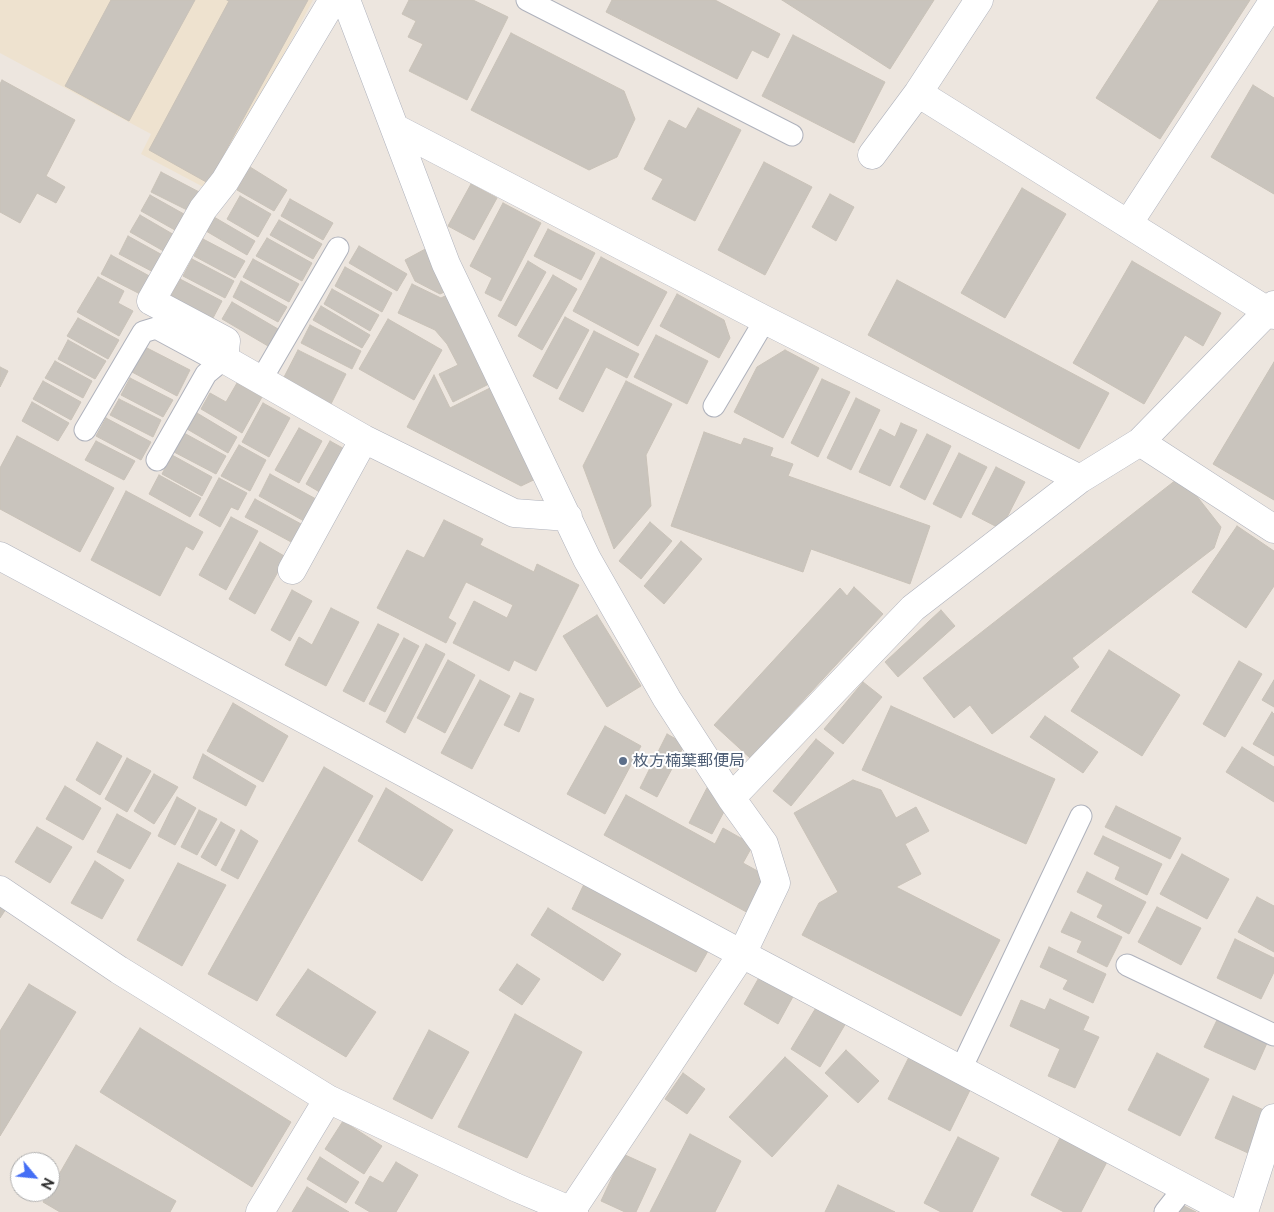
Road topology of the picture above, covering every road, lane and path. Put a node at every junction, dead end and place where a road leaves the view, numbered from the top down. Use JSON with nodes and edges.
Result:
{"nodes":[{"id":1,"x":333,"y":0,"type":"edge"},
{"id":2,"x":346,"y":0,"type":"edge"},
{"id":3,"x":527,"y":0,"type":"edge"},
{"id":4,"x":978,"y":0,"type":"edge"},
{"id":5,"x":1274,"y":0,"type":"edge"},
{"id":6,"x":918,"y":93,"type":"junction"},
{"id":7,"x":395,"y":128,"type":"junction"},
{"id":8,"x":792,"y":135,"type":"dead end"},
{"id":9,"x":872,"y":155,"type":"dead end"},
{"id":10,"x":1128,"y":224,"type":"junction"},
{"id":11,"x":338,"y":248,"type":"dead end"},
{"id":12,"x":1272,"y":310,"type":"edge"},
{"id":13,"x":764,"y":320,"type":"junction"},
{"id":14,"x":222,"y":361,"type":"junction"},
{"id":15,"x":261,"y":380,"type":"junction"},
{"id":16,"x":714,"y":406,"type":"dead end"},
{"id":17,"x":85,"y":430,"type":"dead end"},
{"id":18,"x":364,"y":439,"type":"junction"},
{"id":19,"x":1140,"y":442,"type":"junction"},
{"id":20,"x":157,"y":460,"type":"dead end"},
{"id":21,"x":1080,"y":479,"type":"junction"},
{"id":22,"x":568,"y":517,"type":"junction"},
{"id":23,"x":1274,"y":528,"type":"edge"},
{"id":24,"x":0,"y":556,"type":"edge"},
{"id":25,"x":292,"y":570,"type":"dead end"},
{"id":26,"x":731,"y":798,"type":"junction"},
{"id":27,"x":1081,"y":816,"type":"dead end"},
{"id":28,"x":0,"y":890,"type":"edge"},
{"id":29,"x":742,"y":954,"type":"junction"},
{"id":30,"x":1127,"y":965,"type":"dead end"},
{"id":31,"x":1274,"y":1035,"type":"edge"},
{"id":32,"x":961,"y":1069,"type":"junction"},
{"id":33,"x":328,"y":1099,"type":"junction"},
{"id":34,"x":1274,"y":1118,"type":"edge"},
{"id":35,"x":1184,"y":1188,"type":"junction"},
{"id":36,"x":260,"y":1212,"type":"edge"},
{"id":37,"x":571,"y":1212,"type":"edge"},
{"id":38,"x":1165,"y":1212,"type":"edge"},
{"id":39,"x":1230,"y":1212,"type":"edge"},
{"id":40,"x":1244,"y":1212,"type":"edge"}],
"edges":[{"from":1,"to":14,"type":"street"},
{"from":2,"to":7,"type":"street"},
{"from":3,"to":8,"type":"lane"},
{"from":4,"to":6,"type":"street"},
{"from":5,"to":10,"type":"street"},
{"from":6,"to":9,"type":"street"},
{"from":6,"to":10,"type":"street"},
{"from":7,"to":13,"type":"street"},
{"from":7,"to":22,"type":"street"},
{"from":10,"to":12,"type":"street"},
{"from":11,"to":15,"type":"lane"},
{"from":12,"to":19,"type":"street"},
{"from":13,"to":16,"type":"lane"},
{"from":13,"to":21,"type":"street"},
{"from":14,"to":15,"type":"street"},
{"from":14,"to":17,"type":"lane"},
{"from":14,"to":20,"type":"lane"},
{"from":15,"to":18,"type":"street"},
{"from":18,"to":22,"type":"street"},
{"from":18,"to":25,"type":"street"},
{"from":19,"to":21,"type":"street"},
{"from":19,"to":23,"type":"street"},
{"from":21,"to":26,"type":"street"},
{"from":22,"to":26,"type":"street"},
{"from":24,"to":29,"type":"street"},
{"from":26,"to":29,"type":"street"},
{"from":27,"to":32,"type":"lane"},
{"from":28,"to":33,"type":"street"},
{"from":29,"to":32,"type":"street"},
{"from":29,"to":37,"type":"street"},
{"from":30,"to":31,"type":"lane"},
{"from":32,"to":35,"type":"street"},
{"from":33,"to":36,"type":"street"},
{"from":33,"to":37,"type":"street"},
{"from":34,"to":40,"type":"street"},
{"from":35,"to":38,"type":"lane"},
{"from":35,"to":39,"type":"street"}]}
